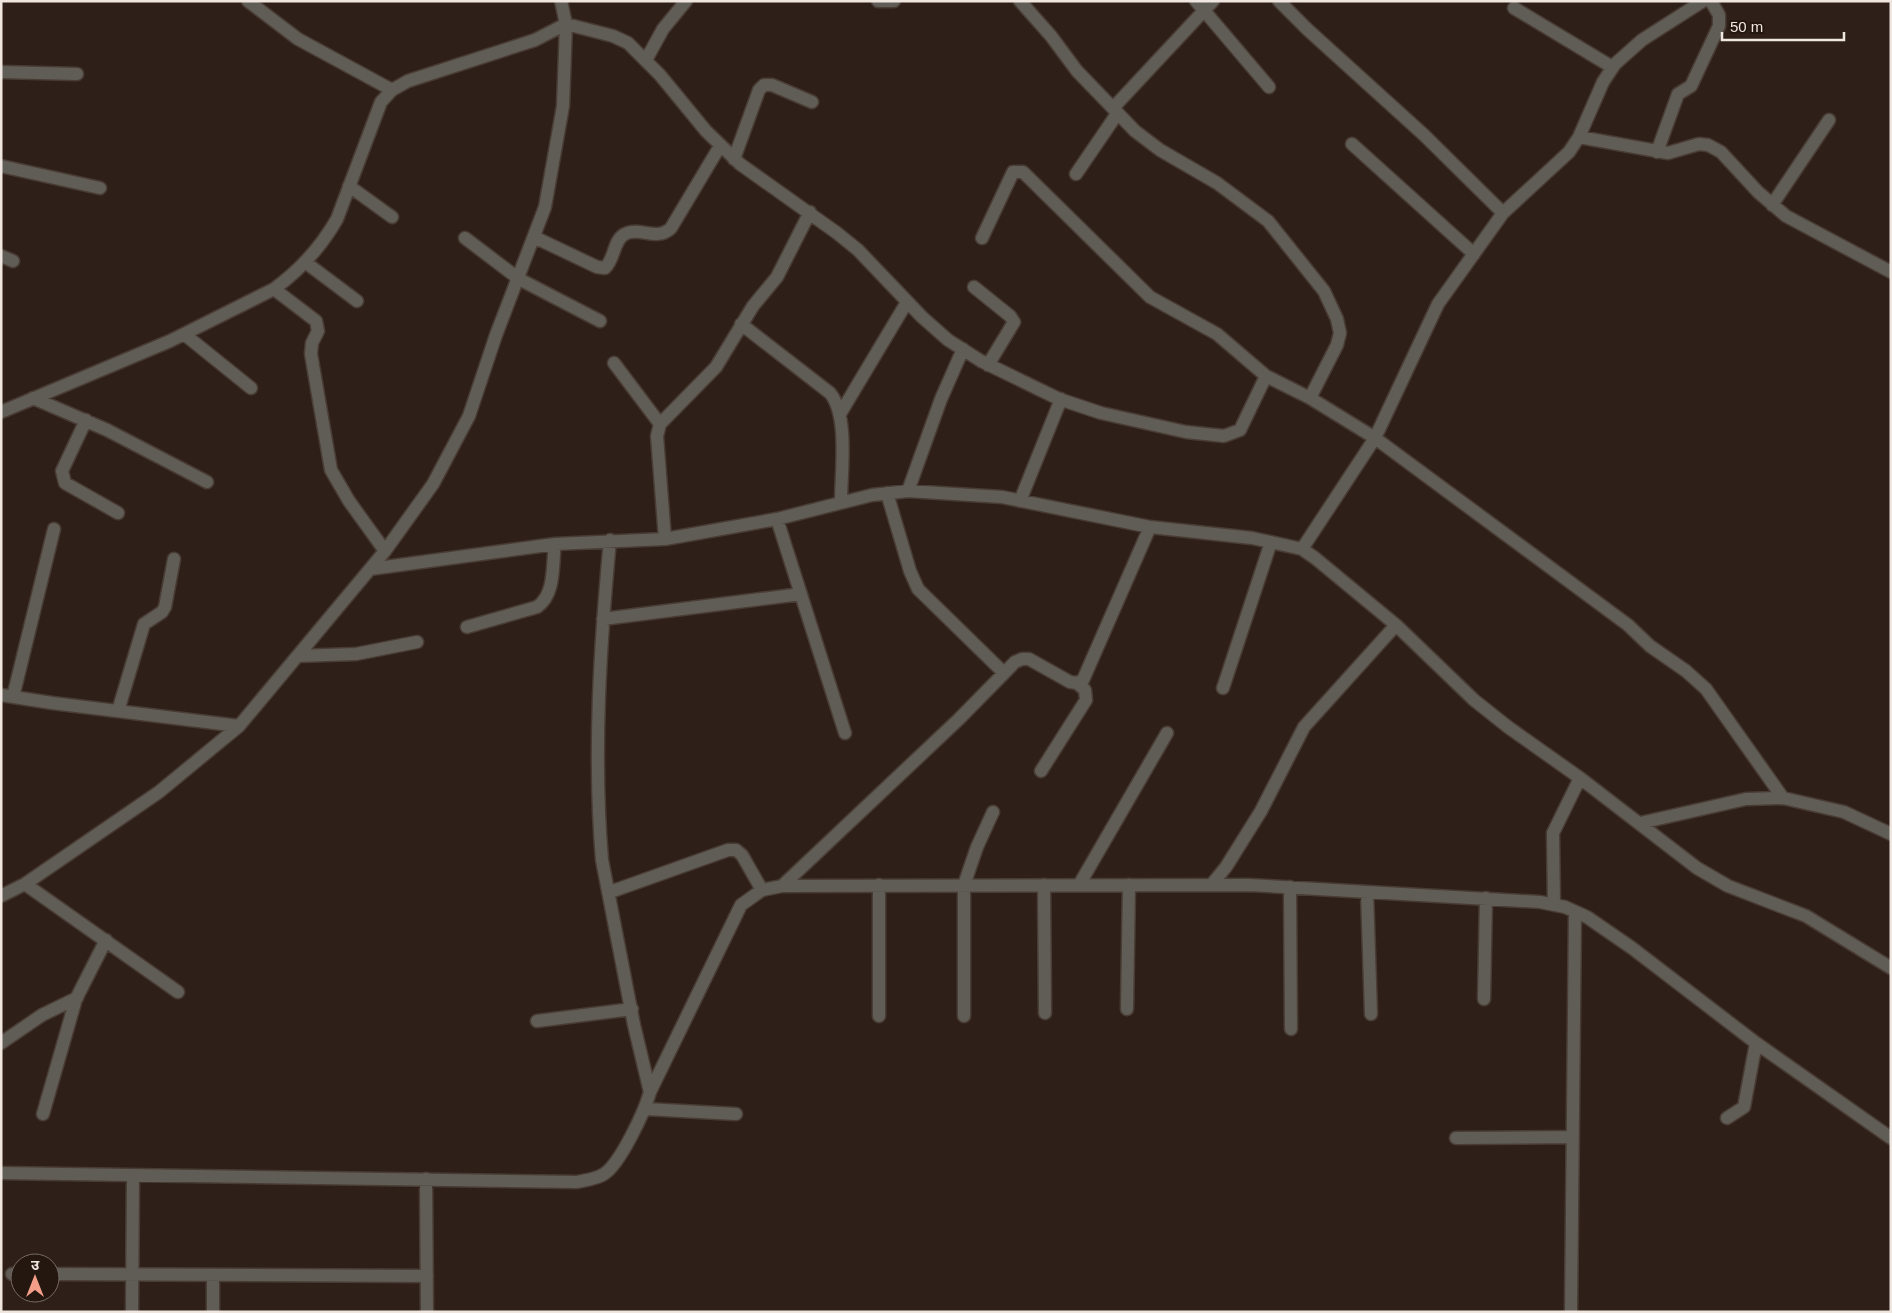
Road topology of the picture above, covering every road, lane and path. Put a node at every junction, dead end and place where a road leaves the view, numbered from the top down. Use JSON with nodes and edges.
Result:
{"nodes":[{"id":1,"x":248,"y":1,"type":"edge"},
{"id":2,"x":561,"y":1,"type":"edge"},
{"id":3,"x":686,"y":1,"type":"edge"},
{"id":4,"x":878,"y":1,"type":"edge"},
{"id":5,"x":894,"y":1,"type":"edge"},
{"id":6,"x":1020,"y":1,"type":"edge"},
{"id":7,"x":1196,"y":1,"type":"edge"},
{"id":8,"x":1213,"y":1,"type":"edge"},
{"id":9,"x":1279,"y":1,"type":"edge"},
{"id":10,"x":1703,"y":1,"type":"edge"},
{"id":11,"x":1711,"y":1,"type":"edge"},
{"id":12,"x":1514,"y":8,"type":"dead end"},
{"id":13,"x":1204,"y":11,"type":"junction"},
{"id":14,"x":566,"y":24,"type":"junction"},
{"id":15,"x":646,"y":60,"type":"junction"},
{"id":16,"x":1612,"y":68,"type":"junction"},
{"id":17,"x":1,"y":72,"type":"edge"},
{"id":18,"x":77,"y":74,"type":"dead end"},
{"id":19,"x":1269,"y":87,"type":"dead end"},
{"id":20,"x":392,"y":90,"type":"junction"},
{"id":21,"x":812,"y":102,"type":"dead end"},
{"id":22,"x":1115,"y":111,"type":"junction"},
{"id":23,"x":1829,"y":120,"type":"dead end"},
{"id":24,"x":1579,"y":137,"type":"junction"},
{"id":25,"x":1352,"y":144,"type":"dead end"},
{"id":26,"x":720,"y":146,"type":"junction"},
{"id":27,"x":1657,"y":152,"type":"junction"},
{"id":28,"x":734,"y":159,"type":"junction"},
{"id":29,"x":1,"y":166,"type":"edge"},
{"id":30,"x":1076,"y":174,"type":"dead end"},
{"id":31,"x":349,"y":186,"type":"junction"},
{"id":32,"x":100,"y":188,"type":"dead end"},
{"id":33,"x":1772,"y":205,"type":"junction"},
{"id":34,"x":810,"y":212,"type":"junction"},
{"id":35,"x":1503,"y":213,"type":"junction"},
{"id":36,"x":392,"y":217,"type":"dead end"},
{"id":37,"x":534,"y":237,"type":"junction"},
{"id":38,"x":465,"y":238,"type":"dead end"},
{"id":39,"x":982,"y":238,"type":"dead end"},
{"id":40,"x":1474,"y":254,"type":"junction"},
{"id":41,"x":305,"y":262,"type":"junction"},
{"id":42,"x":1891,"y":272,"type":"edge"},
{"id":43,"x":519,"y":279,"type":"junction"},
{"id":44,"x":974,"y":287,"type":"dead end"},
{"id":45,"x":274,"y":289,"type":"junction"},
{"id":46,"x":357,"y":301,"type":"dead end"},
{"id":47,"x":907,"y":302,"type":"junction"},
{"id":48,"x":600,"y":321,"type":"dead end"},
{"id":49,"x":741,"y":324,"type":"junction"},
{"id":50,"x":184,"y":334,"type":"junction"},
{"id":51,"x":962,"y":349,"type":"junction"},
{"id":52,"x":614,"y":363,"type":"dead end"},
{"id":53,"x":988,"y":365,"type":"junction"},
{"id":54,"x":1266,"y":376,"type":"junction"},
{"id":55,"x":252,"y":388,"type":"dead end"},
{"id":56,"x":33,"y":398,"type":"junction"},
{"id":57,"x":1310,"y":398,"type":"junction"},
{"id":58,"x":1061,"y":399,"type":"junction"},
{"id":59,"x":1,"y":412,"type":"edge"},
{"id":60,"x":840,"y":414,"type":"junction"},
{"id":61,"x":86,"y":420,"type":"junction"},
{"id":62,"x":660,"y":424,"type":"junction"},
{"id":63,"x":1375,"y":438,"type":"junction"},
{"id":64,"x":207,"y":482,"type":"dead end"},
{"id":65,"x":908,"y":491,"type":"junction"},
{"id":66,"x":887,"y":493,"type":"junction"},
{"id":67,"x":1020,"y":501,"type":"junction"},
{"id":68,"x":841,"y":502,"type":"junction"},
{"id":69,"x":118,"y":513,"type":"dead end"},
{"id":70,"x":777,"y":519,"type":"junction"},
{"id":71,"x":1150,"y":527,"type":"junction"},
{"id":72,"x":54,"y":528,"type":"dead end"},
{"id":73,"x":610,"y":540,"type":"junction"},
{"id":74,"x":665,"y":540,"type":"junction"},
{"id":75,"x":1271,"y":542,"type":"junction"},
{"id":76,"x":555,"y":544,"type":"junction"},
{"id":77,"x":1302,"y":549,"type":"junction"},
{"id":78,"x":385,"y":551,"type":"junction"},
{"id":79,"x":174,"y":559,"type":"dead end"},
{"id":80,"x":370,"y":569,"type":"junction"},
{"id":81,"x":801,"y":594,"type":"junction"},
{"id":82,"x":603,"y":619,"type":"junction"},
{"id":83,"x":1396,"y":625,"type":"junction"},
{"id":84,"x":467,"y":627,"type":"dead end"},
{"id":85,"x":417,"y":642,"type":"dead end"},
{"id":86,"x":297,"y":656,"type":"junction"},
{"id":87,"x":1004,"y":673,"type":"junction"},
{"id":88,"x":1077,"y":683,"type":"junction"},
{"id":89,"x":1224,"y":688,"type":"dead end"},
{"id":90,"x":7,"y":696,"type":"edge"},
{"id":91,"x":118,"y":711,"type":"junction"},
{"id":92,"x":239,"y":726,"type":"junction"},
{"id":93,"x":845,"y":732,"type":"dead end"},
{"id":94,"x":1167,"y":732,"type":"dead end"},
{"id":95,"x":1041,"y":771,"type":"dead end"},
{"id":96,"x":1580,"y":778,"type":"junction"},
{"id":97,"x":1783,"y":798,"type":"junction"},
{"id":98,"x":994,"y":812,"type":"dead end"},
{"id":99,"x":1640,"y":823,"type":"junction"},
{"id":100,"x":1891,"y":834,"type":"edge"},
{"id":101,"x":25,"y":884,"type":"junction"},
{"id":102,"x":1212,"y":884,"type":"junction"},
{"id":103,"x":964,"y":885,"type":"junction"},
{"id":104,"x":1044,"y":885,"type":"junction"},
{"id":105,"x":1079,"y":885,"type":"junction"},
{"id":106,"x":1129,"y":885,"type":"junction"},
{"id":107,"x":782,"y":886,"type":"junction"},
{"id":108,"x":879,"y":886,"type":"junction"},
{"id":109,"x":1290,"y":887,"type":"junction"},
{"id":110,"x":762,"y":890,"type":"junction"},
{"id":111,"x":610,"y":892,"type":"junction"},
{"id":112,"x":1367,"y":892,"type":"junction"},
{"id":113,"x":1,"y":896,"type":"edge"},
{"id":114,"x":1486,"y":898,"type":"junction"},
{"id":115,"x":1554,"y":905,"type":"junction"},
{"id":116,"x":1575,"y":912,"type":"junction"},
{"id":117,"x":106,"y":940,"type":"junction"},
{"id":118,"x":1891,"y":968,"type":"edge"},
{"id":119,"x":178,"y":992,"type":"dead end"},
{"id":120,"x":77,"y":998,"type":"junction"},
{"id":121,"x":1484,"y":999,"type":"dead end"},
{"id":122,"x":632,"y":1009,"type":"junction"},
{"id":123,"x":1127,"y":1009,"type":"dead end"},
{"id":124,"x":1044,"y":1013,"type":"dead end"},
{"id":125,"x":1371,"y":1014,"type":"dead end"},
{"id":126,"x":879,"y":1016,"type":"dead end"},
{"id":127,"x":964,"y":1016,"type":"dead end"},
{"id":128,"x":537,"y":1021,"type":"dead end"},
{"id":129,"x":1291,"y":1029,"type":"dead end"},
{"id":130,"x":1,"y":1043,"type":"edge"},
{"id":131,"x":1756,"y":1043,"type":"junction"},
{"id":132,"x":650,"y":1092,"type":"junction"},
{"id":133,"x":646,"y":1109,"type":"junction"},
{"id":134,"x":43,"y":1114,"type":"dead end"},
{"id":135,"x":736,"y":1114,"type":"dead end"},
{"id":136,"x":1727,"y":1118,"type":"dead end"},
{"id":137,"x":1572,"y":1137,"type":"junction"},
{"id":138,"x":1456,"y":1138,"type":"dead end"},
{"id":139,"x":1891,"y":1138,"type":"edge"},
{"id":140,"x":1,"y":1173,"type":"edge"},
{"id":141,"x":132,"y":1176,"type":"junction"},
{"id":142,"x":426,"y":1179,"type":"junction"},
{"id":143,"x":60,"y":1274,"type":"edge"},
{"id":144,"x":134,"y":1275,"type":"junction"},
{"id":145,"x":213,"y":1275,"type":"junction"},
{"id":146,"x":427,"y":1276,"type":"junction"},
{"id":147,"x":132,"y":1312,"type":"edge"},
{"id":148,"x":213,"y":1312,"type":"edge"},
{"id":149,"x":427,"y":1312,"type":"edge"},
{"id":150,"x":1570,"y":1312,"type":"edge"}],
"edges":[{"from":1,"to":20,"type":"street"},
{"from":2,"to":14,"type":"street"},
{"from":3,"to":15,"type":"street"},
{"from":4,"to":5,"type":"street"},
{"from":6,"to":22,"type":"street"},
{"from":7,"to":13,"type":"street"},
{"from":8,"to":13,"type":"street"},
{"from":9,"to":35,"type":"street"},
{"from":10,"to":16,"type":"street"},
{"from":11,"to":27,"type":"street"},
{"from":12,"to":16,"type":"street"},
{"from":13,"to":19,"type":"street"},
{"from":13,"to":22,"type":"street"},
{"from":14,"to":15,"type":"street"},
{"from":14,"to":20,"type":"street"},
{"from":14,"to":37,"type":"street"},
{"from":15,"to":26,"type":"street"},
{"from":16,"to":24,"type":"street"},
{"from":17,"to":18,"type":"street"},
{"from":20,"to":31,"type":"street"},
{"from":21,"to":28,"type":"street"},
{"from":22,"to":30,"type":"street"},
{"from":22,"to":57,"type":"street"},
{"from":23,"to":33,"type":"street"},
{"from":24,"to":27,"type":"street"},
{"from":24,"to":35,"type":"street"},
{"from":25,"to":40,"type":"street"},
{"from":26,"to":28,"type":"street"},
{"from":26,"to":37,"type":"street"},
{"from":27,"to":33,"type":"street"},
{"from":28,"to":34,"type":"street"},
{"from":29,"to":32,"type":"street"},
{"from":31,"to":36,"type":"street"},
{"from":31,"to":41,"type":"street"},
{"from":33,"to":42,"type":"street"},
{"from":34,"to":47,"type":"street"},
{"from":34,"to":49,"type":"street"},
{"from":35,"to":40,"type":"street"},
{"from":37,"to":43,"type":"street"},
{"from":38,"to":43,"type":"street"},
{"from":39,"to":54,"type":"street"},
{"from":40,"to":63,"type":"street"},
{"from":41,"to":45,"type":"street"},
{"from":41,"to":46,"type":"street"},
{"from":43,"to":48,"type":"street"},
{"from":43,"to":78,"type":"street"},
{"from":44,"to":53,"type":"street"},
{"from":45,"to":50,"type":"street"},
{"from":45,"to":78,"type":"street"},
{"from":47,"to":51,"type":"street"},
{"from":47,"to":60,"type":"street"},
{"from":49,"to":60,"type":"street"},
{"from":49,"to":62,"type":"street"},
{"from":50,"to":55,"type":"street"},
{"from":50,"to":56,"type":"street"},
{"from":51,"to":53,"type":"street"},
{"from":51,"to":65,"type":"street"},
{"from":52,"to":62,"type":"street"},
{"from":53,"to":58,"type":"street"},
{"from":54,"to":57,"type":"street"},
{"from":54,"to":58,"type":"street"},
{"from":56,"to":59,"type":"street"},
{"from":56,"to":61,"type":"street"},
{"from":57,"to":63,"type":"street"},
{"from":58,"to":67,"type":"street"},
{"from":60,"to":68,"type":"street"},
{"from":61,"to":64,"type":"street"},
{"from":61,"to":69,"type":"street"},
{"from":62,"to":74,"type":"street"},
{"from":63,"to":77,"type":"street"},
{"from":63,"to":97,"type":"street"},
{"from":65,"to":66,"type":"street"},
{"from":65,"to":67,"type":"street"},
{"from":66,"to":68,"type":"street"},
{"from":66,"to":87,"type":"street"},
{"from":67,"to":71,"type":"street"},
{"from":68,"to":70,"type":"street"},
{"from":70,"to":74,"type":"street"},
{"from":70,"to":81,"type":"street"},
{"from":71,"to":75,"type":"street"},
{"from":71,"to":88,"type":"street"},
{"from":72,"to":90,"type":"street"},
{"from":73,"to":74,"type":"street"},
{"from":73,"to":76,"type":"street"},
{"from":73,"to":82,"type":"street"},
{"from":75,"to":77,"type":"street"},
{"from":75,"to":89,"type":"street"},
{"from":76,"to":80,"type":"street"},
{"from":76,"to":84,"type":"street"},
{"from":77,"to":83,"type":"street"},
{"from":78,"to":80,"type":"street"},
{"from":79,"to":91,"type":"street"},
{"from":80,"to":86,"type":"street"},
{"from":81,"to":82,"type":"street"},
{"from":81,"to":93,"type":"street"},
{"from":82,"to":111,"type":"street"},
{"from":83,"to":96,"type":"street"},
{"from":83,"to":102,"type":"street"},
{"from":85,"to":86,"type":"street"},
{"from":86,"to":92,"type":"street"},
{"from":87,"to":88,"type":"street"},
{"from":87,"to":107,"type":"street"},
{"from":88,"to":95,"type":"street"},
{"from":90,"to":91,"type":"street"},
{"from":91,"to":92,"type":"street"},
{"from":92,"to":101,"type":"street"},
{"from":94,"to":105,"type":"street"},
{"from":96,"to":99,"type":"street"},
{"from":96,"to":115,"type":"street"},
{"from":97,"to":99,"type":"street"},
{"from":97,"to":100,"type":"street"},
{"from":98,"to":103,"type":"street"},
{"from":99,"to":118,"type":"street"},
{"from":101,"to":113,"type":"street"},
{"from":101,"to":117,"type":"street"},
{"from":102,"to":106,"type":"street"},
{"from":102,"to":109,"type":"street"},
{"from":103,"to":104,"type":"street"},
{"from":103,"to":108,"type":"street"},
{"from":103,"to":127,"type":"street"},
{"from":104,"to":105,"type":"street"},
{"from":104,"to":124,"type":"street"},
{"from":105,"to":106,"type":"street"},
{"from":106,"to":123,"type":"street"},
{"from":107,"to":108,"type":"street"},
{"from":107,"to":110,"type":"street"},
{"from":108,"to":126,"type":"street"},
{"from":109,"to":112,"type":"street"},
{"from":109,"to":129,"type":"street"},
{"from":110,"to":111,"type":"street"},
{"from":110,"to":132,"type":"street"},
{"from":111,"to":122,"type":"street"},
{"from":112,"to":114,"type":"street"},
{"from":112,"to":125,"type":"street"},
{"from":114,"to":115,"type":"street"},
{"from":114,"to":121,"type":"street"},
{"from":115,"to":116,"type":"street"},
{"from":116,"to":131,"type":"street"},
{"from":116,"to":137,"type":"street"},
{"from":117,"to":119,"type":"street"},
{"from":117,"to":120,"type":"street"},
{"from":120,"to":130,"type":"street"},
{"from":120,"to":134,"type":"street"},
{"from":122,"to":128,"type":"street"},
{"from":122,"to":132,"type":"street"},
{"from":131,"to":136,"type":"street"},
{"from":131,"to":139,"type":"street"},
{"from":132,"to":133,"type":"street"},
{"from":133,"to":135,"type":"street"},
{"from":133,"to":142,"type":"street"},
{"from":137,"to":138,"type":"street"},
{"from":137,"to":150,"type":"street"},
{"from":140,"to":141,"type":"street"},
{"from":141,"to":142,"type":"street"},
{"from":141,"to":144,"type":"street"},
{"from":142,"to":146,"type":"street"},
{"from":143,"to":144,"type":"street"},
{"from":144,"to":145,"type":"street"},
{"from":144,"to":147,"type":"street"},
{"from":145,"to":146,"type":"street"},
{"from":145,"to":148,"type":"street"},
{"from":146,"to":149,"type":"street"}]}
